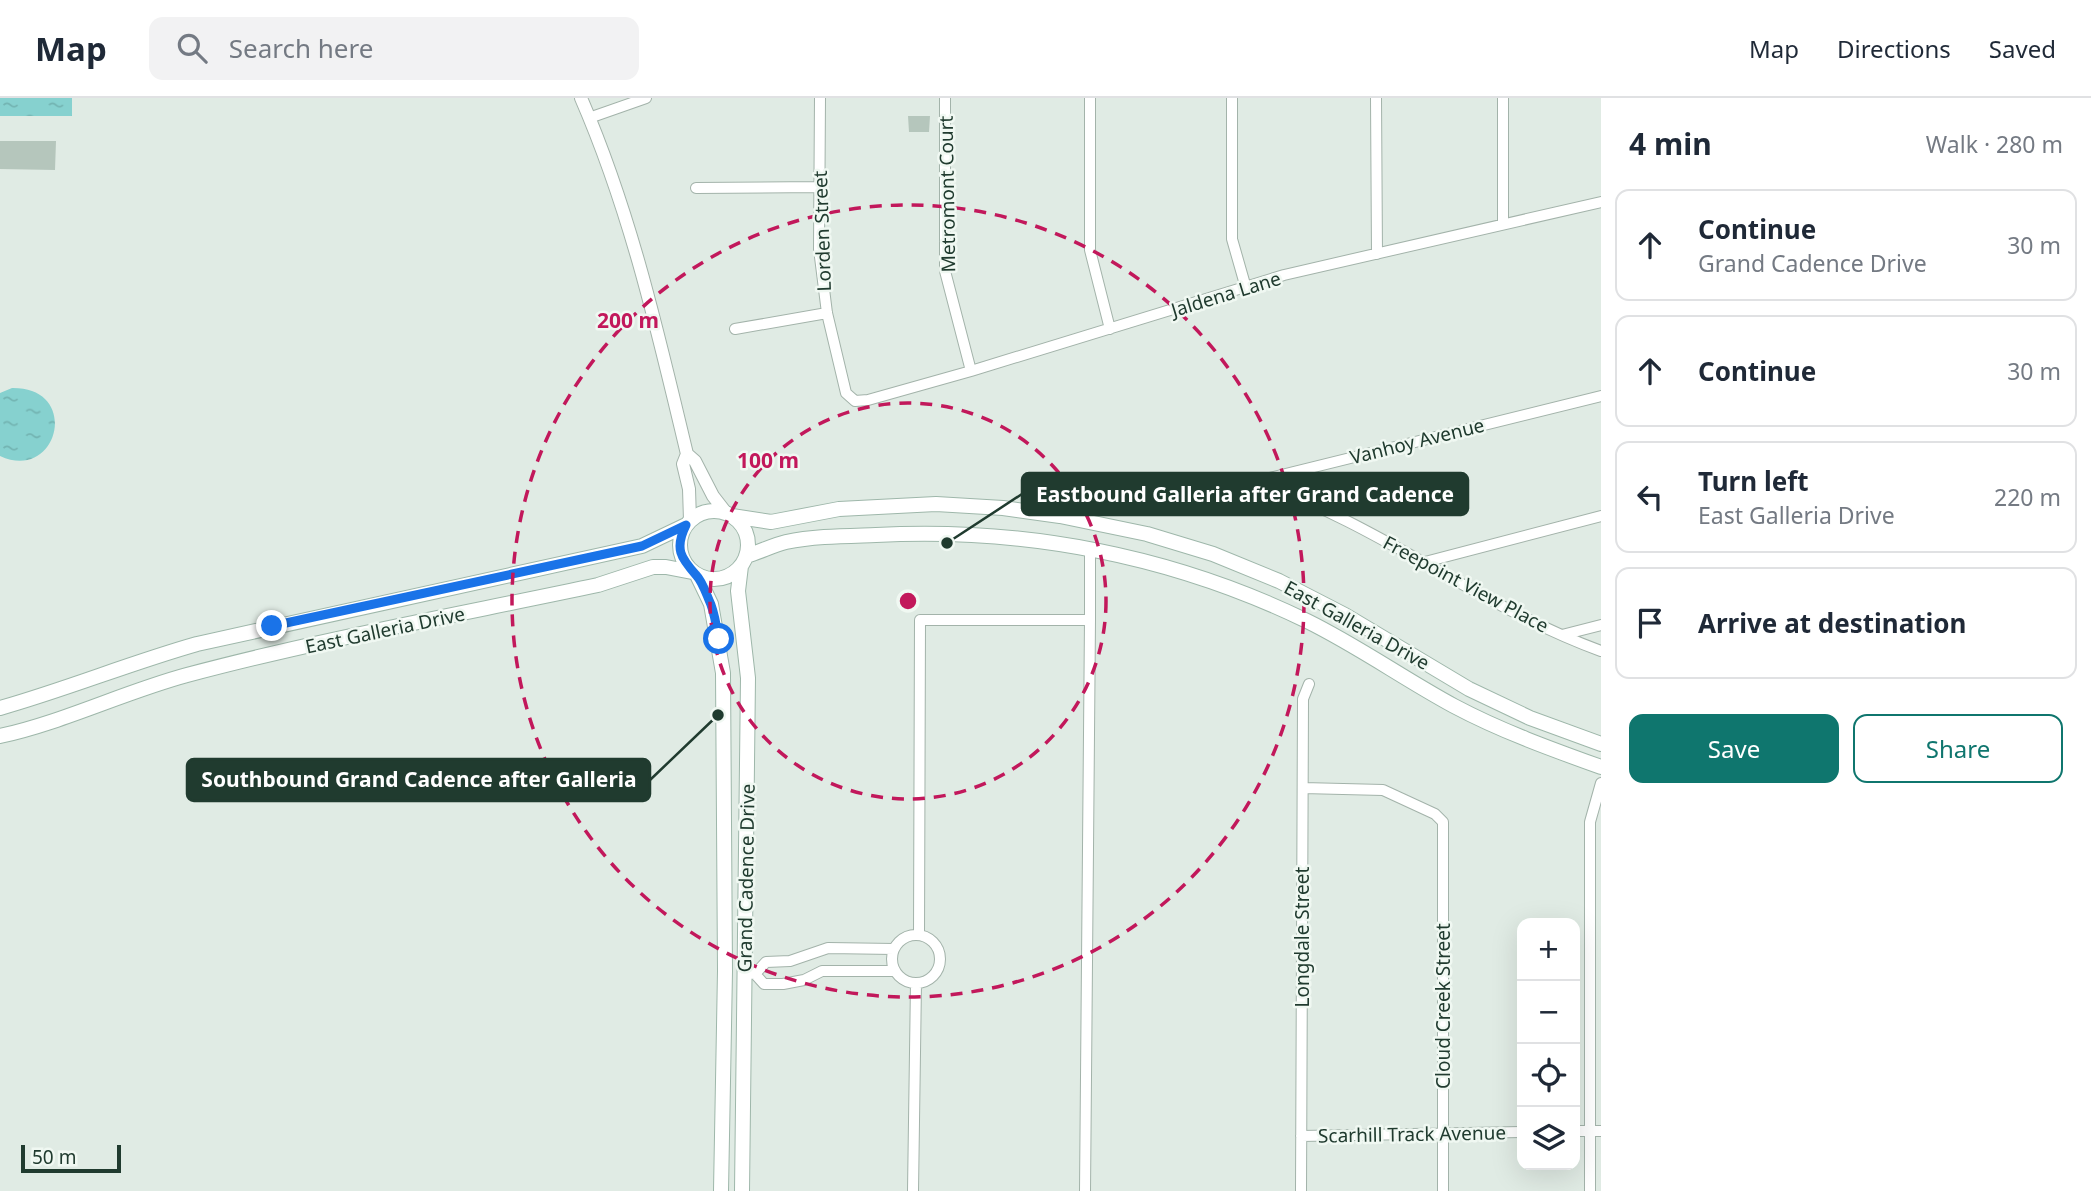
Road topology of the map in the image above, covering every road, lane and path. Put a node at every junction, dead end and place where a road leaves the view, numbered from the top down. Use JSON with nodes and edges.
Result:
{"nodes":[{"id":1,"x":581,"y":98,"type":"edge"},
{"id":2,"x":646,"y":98,"type":"edge"},
{"id":3,"x":820,"y":98,"type":"edge"},
{"id":4,"x":945,"y":98,"type":"edge"},
{"id":5,"x":1090,"y":98,"type":"edge"},
{"id":6,"x":1233,"y":98,"type":"edge"},
{"id":7,"x":1376,"y":98,"type":"edge"},
{"id":8,"x":1503,"y":98,"type":"edge"},
{"id":9,"x":589,"y":118,"type":"junction"},
{"id":10,"x":819,"y":187,"type":"junction"},
{"id":11,"x":696,"y":188,"type":"dead end"},
{"id":12,"x":1601,"y":202,"type":"edge"},
{"id":13,"x":1503,"y":225,"type":"junction"},
{"id":14,"x":1377,"y":254,"type":"junction"},
{"id":15,"x":1245,"y":288,"type":"junction"},
{"id":16,"x":827,"y":313,"type":"junction"},
{"id":17,"x":735,"y":329,"type":"dead end"},
{"id":18,"x":1110,"y":329,"type":"junction"},
{"id":19,"x":971,"y":371,"type":"junction"},
{"id":20,"x":1601,"y":397,"type":"edge"},
{"id":21,"x":855,"y":401,"type":"joint"},
{"id":22,"x":688,"y":454,"type":"junction"},
{"id":23,"x":1255,"y":482,"type":"junction"},
{"id":24,"x":1193,"y":497,"type":"dead end"},
{"id":25,"x":729,"y":515,"type":"junction"},
{"id":26,"x":1601,"y":516,"type":"edge"},
{"id":27,"x":688,"y":523,"type":"junction"},
{"id":28,"x":1090,"y":548,"type":"junction"},
{"id":29,"x":744,"y":561,"type":"junction"},
{"id":30,"x":1425,"y":562,"type":"junction"},
{"id":31,"x":695,"y":574,"type":"junction"},
{"id":32,"x":1090,"y":620,"type":"junction"},
{"id":33,"x":1601,"y":625,"type":"edge"},
{"id":34,"x":1562,"y":635,"type":"junction"},
{"id":35,"x":1601,"y":650,"type":"edge"},
{"id":36,"x":1309,"y":684,"type":"dead end"},
{"id":37,"x":0,"y":708,"type":"edge"},
{"id":38,"x":0,"y":736,"type":"edge"},
{"id":39,"x":1601,"y":744,"type":"edge"},
{"id":40,"x":1601,"y":767,"type":"edge"},
{"id":41,"x":1601,"y":783,"type":"edge"},
{"id":42,"x":1303,"y":788,"type":"junction"},
{"id":43,"x":919,"y":935,"type":"junction"},
{"id":44,"x":894,"y":949,"type":"junction"},
{"id":45,"x":894,"y":971,"type":"junction"},
{"id":46,"x":724,"y":973,"type":"junction"},
{"id":47,"x":750,"y":973,"type":"junction"},
{"id":48,"x":916,"y":983,"type":"junction"},
{"id":49,"x":1595,"y":1005,"type":"edge"},
{"id":50,"x":1596,"y":1131,"type":"edge"},
{"id":51,"x":1517,"y":1132,"type":"edge"},
{"id":52,"x":1443,"y":1134,"type":"junction"},
{"id":53,"x":1301,"y":1136,"type":"junction"},
{"id":54,"x":722,"y":1191,"type":"edge"},
{"id":55,"x":742,"y":1191,"type":"edge"},
{"id":56,"x":913,"y":1191,"type":"edge"},
{"id":57,"x":1086,"y":1191,"type":"edge"},
{"id":58,"x":1301,"y":1191,"type":"edge"},
{"id":59,"x":1443,"y":1191,"type":"edge"},
{"id":60,"x":1590,"y":1191,"type":"edge"}],
"edges":[{"from":1,"to":9,"type":"street"},
{"from":2,"to":9,"type":"street"},
{"from":3,"to":10,"type":"street","name":"Lorden Street"},
{"from":4,"to":19,"type":"street","name":"Metromont Court"},
{"from":5,"to":18,"type":"street"},
{"from":6,"to":15,"type":"street"},
{"from":7,"to":14,"type":"street"},
{"from":8,"to":13,"type":"street"},
{"from":9,"to":22,"type":"street"},
{"from":10,"to":11,"type":"street"},
{"from":10,"to":16,"type":"street","name":"Lorden Street"},
{"from":12,"to":13,"type":"street","name":"Jaldena Lane"},
{"from":13,"to":14,"type":"street","name":"Jaldena Lane"},
{"from":14,"to":15,"type":"street","name":"Jaldena Lane"},
{"from":15,"to":18,"type":"street","name":"Jaldena Lane"},
{"from":16,"to":17,"type":"street"},
{"from":16,"to":21,"type":"street","name":"Lorden Street"},
{"from":18,"to":19,"type":"street","name":"Jaldena Lane"},
{"from":19,"to":21,"type":"street","name":"Jaldena Lane"},
{"from":20,"to":23,"type":"street","name":"Vanhoy Avenue"},
{"from":22,"to":25,"type":"street"},
{"from":22,"to":27,"type":"street"},
{"from":23,"to":24,"type":"street","name":"Vanhoy Avenue"},
{"from":23,"to":30,"type":"street","name":"Freepoint View Place"},
{"from":25,"to":27,"type":"main road"},
{"from":25,"to":29,"type":"main road"},
{"from":25,"to":39,"type":"main road","name":"East Galleria Drive"},
{"from":26,"to":30,"type":"street"},
{"from":27,"to":31,"type":"main road"},
{"from":27,"to":37,"type":"main road","name":"East Galleria Drive"},
{"from":28,"to":29,"type":"main road","name":"East Galleria Drive"},
{"from":28,"to":32,"type":"street"},
{"from":28,"to":40,"type":"main road","name":"East Galleria Drive"},
{"from":29,"to":31,"type":"main road"},
{"from":29,"to":47,"type":"main road","name":"Grand Cadence Drive"},
{"from":30,"to":34,"type":"street","name":"Freepoint View Place"},
{"from":31,"to":38,"type":"main road","name":"East Galleria Drive"},
{"from":31,"to":46,"type":"main road","name":"Grand Cadence Drive"},
{"from":32,"to":43,"type":"street"},
{"from":32,"to":57,"type":"street"},
{"from":33,"to":34,"type":"street"},
{"from":34,"to":35,"type":"street","name":"Freepoint View Place"},
{"from":36,"to":42,"type":"street","name":"Longdale Street"},
{"from":41,"to":49,"type":"street"},
{"from":42,"to":52,"type":"street","name":"Cloud Creek Street"},
{"from":42,"to":53,"type":"street","name":"Longdale Street"},
{"from":43,"to":44,"type":"street"},
{"from":43,"to":48,"type":"street"},
{"from":44,"to":45,"type":"street"},
{"from":44,"to":47,"type":"street"},
{"from":45,"to":47,"type":"street"},
{"from":45,"to":48,"type":"street"},
{"from":46,"to":47,"type":"main road"},
{"from":46,"to":54,"type":"main road","name":"Grand Cadence Drive"},
{"from":47,"to":55,"type":"main road","name":"Grand Cadence Drive"},
{"from":48,"to":56,"type":"street"},
{"from":49,"to":50,"type":"street"},
{"from":50,"to":60,"type":"street"},
{"from":51,"to":52,"type":"street","name":"Scarhill Track Avenue"},
{"from":52,"to":53,"type":"street","name":"Scarhill Track Avenue"},
{"from":52,"to":59,"type":"street","name":"Cloud Creek Street"},
{"from":53,"to":58,"type":"street","name":"Longdale Street"}]}
